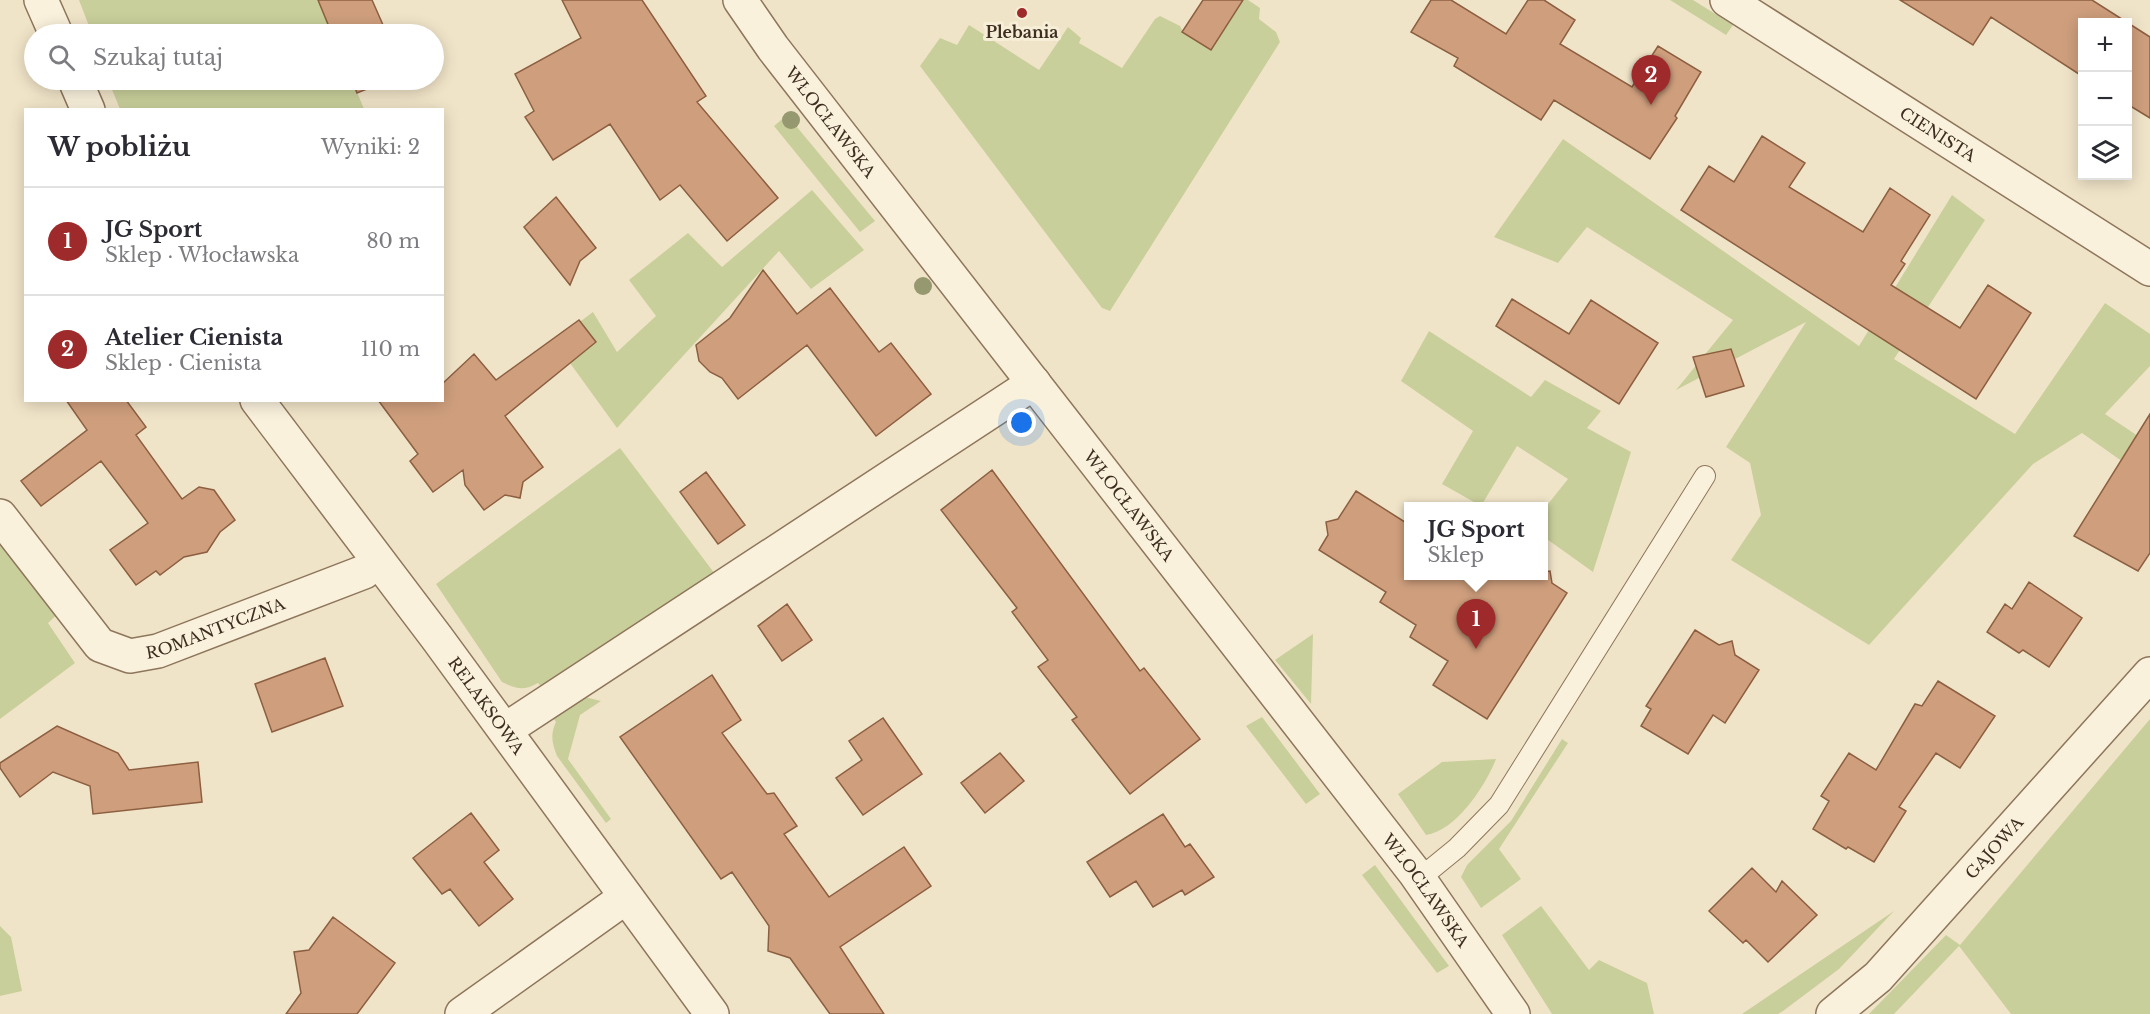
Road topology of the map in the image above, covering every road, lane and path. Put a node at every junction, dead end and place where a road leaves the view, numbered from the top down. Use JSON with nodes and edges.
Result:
{"nodes":[{"id":1,"x":41,"y":0,"type":"edge"},
{"id":2,"x":740,"y":0,"type":"edge"},
{"id":3,"x":1727,"y":0,"type":"edge"},
{"id":4,"x":52,"y":24,"type":"edge"},
{"id":5,"x":79,"y":90,"type":"edge"},
{"id":6,"x":87,"y":108,"type":"edge"},
{"id":7,"x":2150,"y":269,"type":"edge"},
{"id":8,"x":1034,"y":383,"type":"junction"},
{"id":9,"x":259,"y":402,"type":"edge"},
{"id":10,"x":1705,"y":476,"type":"dead end"},
{"id":11,"x":0,"y":516,"type":"edge"},
{"id":12,"x":378,"y":561,"type":"junction"},
{"id":13,"x":2150,"y":674,"type":"edge"},
{"id":14,"x":505,"y":730,"type":"junction"},
{"id":15,"x":1419,"y":879,"type":"junction"},
{"id":16,"x":626,"y":897,"type":"junction"},
{"id":17,"x":462,"y":1014,"type":"edge"},
{"id":18,"x":712,"y":1014,"type":"edge"},
{"id":19,"x":1513,"y":1014,"type":"edge"},
{"id":20,"x":1833,"y":1014,"type":"edge"}],
"edges":[{"from":1,"to":4,"type":"street"},
{"from":2,"to":8,"type":"street","name":"WŁOCŁAWSKA"},
{"from":3,"to":7,"type":"street","name":"CIENISTA"},
{"from":5,"to":6,"type":"street"},
{"from":8,"to":14,"type":"street"},
{"from":8,"to":15,"type":"street","name":"WŁOCŁAWSKA"},
{"from":9,"to":12,"type":"street","name":"RELAKSOWA"},
{"from":10,"to":15,"type":"lane"},
{"from":11,"to":12,"type":"street","name":"ROMANTYCZNA"},
{"from":12,"to":14,"type":"street","name":"RELAKSOWA"},
{"from":13,"to":20,"type":"street","name":"GAJOWA"},
{"from":14,"to":16,"type":"street","name":"RELAKSOWA"},
{"from":15,"to":19,"type":"street","name":"WŁOCŁAWSKA"},
{"from":16,"to":17,"type":"street"},
{"from":16,"to":18,"type":"street","name":"RELAKSOWA"}]}
